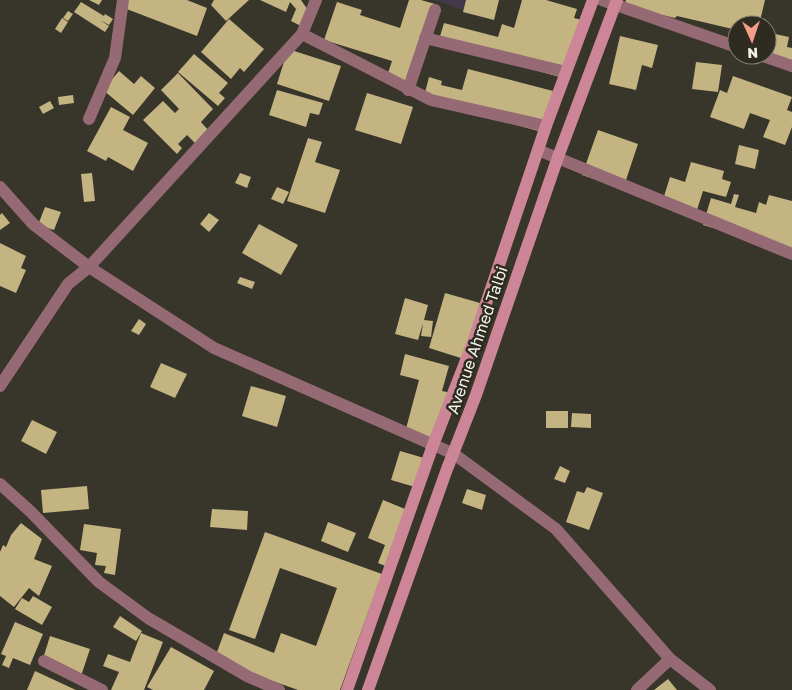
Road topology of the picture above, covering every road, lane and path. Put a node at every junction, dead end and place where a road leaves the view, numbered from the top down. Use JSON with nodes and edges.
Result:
{"nodes":[{"id":1,"x":123,"y":0,"type":"edge"},
{"id":2,"x":316,"y":0,"type":"edge"},
{"id":3,"x":592,"y":0,"type":"edge"},
{"id":4,"x":602,"y":0,"type":"edge"},
{"id":5,"x":616,"y":2,"type":"edge"},
{"id":6,"x":435,"y":10,"type":"dead end"},
{"id":7,"x":302,"y":34,"type":"junction"},
{"id":8,"x":425,"y":38,"type":"junction"},
{"id":9,"x":727,"y":43,"type":"edge"},
{"id":10,"x":777,"y":61,"type":"edge"},
{"id":11,"x":792,"y":66,"type":"edge"},
{"id":12,"x":566,"y":72,"type":"junction"},
{"id":13,"x":408,"y":90,"type":"junction"},
{"id":14,"x":90,"y":119,"type":"dead end"},
{"id":15,"x":546,"y":126,"type":"junction"},
{"id":16,"x":538,"y":150,"type":"junction"},
{"id":17,"x":558,"y":157,"type":"junction"},
{"id":18,"x":0,"y":188,"type":"edge"},
{"id":19,"x":792,"y":254,"type":"edge"},
{"id":20,"x":89,"y":267,"type":"junction"},
{"id":21,"x":0,"y":386,"type":"edge"},
{"id":22,"x":434,"y":445,"type":"junction"},
{"id":23,"x":454,"y":454,"type":"junction"},
{"id":24,"x":0,"y":484,"type":"edge"},
{"id":25,"x":670,"y":659,"type":"junction"},
{"id":26,"x":44,"y":661,"type":"dead end"},
{"id":27,"x":102,"y":690,"type":"edge"},
{"id":28,"x":279,"y":690,"type":"edge"},
{"id":29,"x":346,"y":690,"type":"edge"},
{"id":30,"x":368,"y":690,"type":"edge"},
{"id":31,"x":637,"y":690,"type":"edge"},
{"id":32,"x":710,"y":690,"type":"edge"}],
"edges":[{"from":1,"to":14,"type":"street"},
{"from":2,"to":7,"type":"street"},
{"from":3,"to":12,"type":"main road"},
{"from":4,"to":5,"type":"street"},
{"from":5,"to":9,"type":"street"},
{"from":5,"to":17,"type":"main road","name":"Avenue Ahmed Talbi"},
{"from":6,"to":8,"type":"street"},
{"from":7,"to":13,"type":"street"},
{"from":7,"to":20,"type":"street"},
{"from":8,"to":12,"type":"street"},
{"from":8,"to":13,"type":"street"},
{"from":10,"to":11,"type":"street"},
{"from":12,"to":15,"type":"main road"},
{"from":13,"to":15,"type":"street"},
{"from":15,"to":16,"type":"main road"},
{"from":16,"to":17,"type":"street"},
{"from":16,"to":22,"type":"main road"},
{"from":17,"to":19,"type":"street"},
{"from":17,"to":23,"type":"main road","name":"Avenue Ahmed Talbi"},
{"from":18,"to":20,"type":"street"},
{"from":20,"to":21,"type":"street"},
{"from":20,"to":22,"type":"street"},
{"from":22,"to":23,"type":"street"},
{"from":22,"to":29,"type":"main road"},
{"from":23,"to":25,"type":"street"},
{"from":23,"to":30,"type":"main road","name":"Avenue Ahmed Talbi"},
{"from":24,"to":28,"type":"street"},
{"from":25,"to":31,"type":"street"},
{"from":25,"to":32,"type":"street"},
{"from":26,"to":27,"type":"street"}]}
